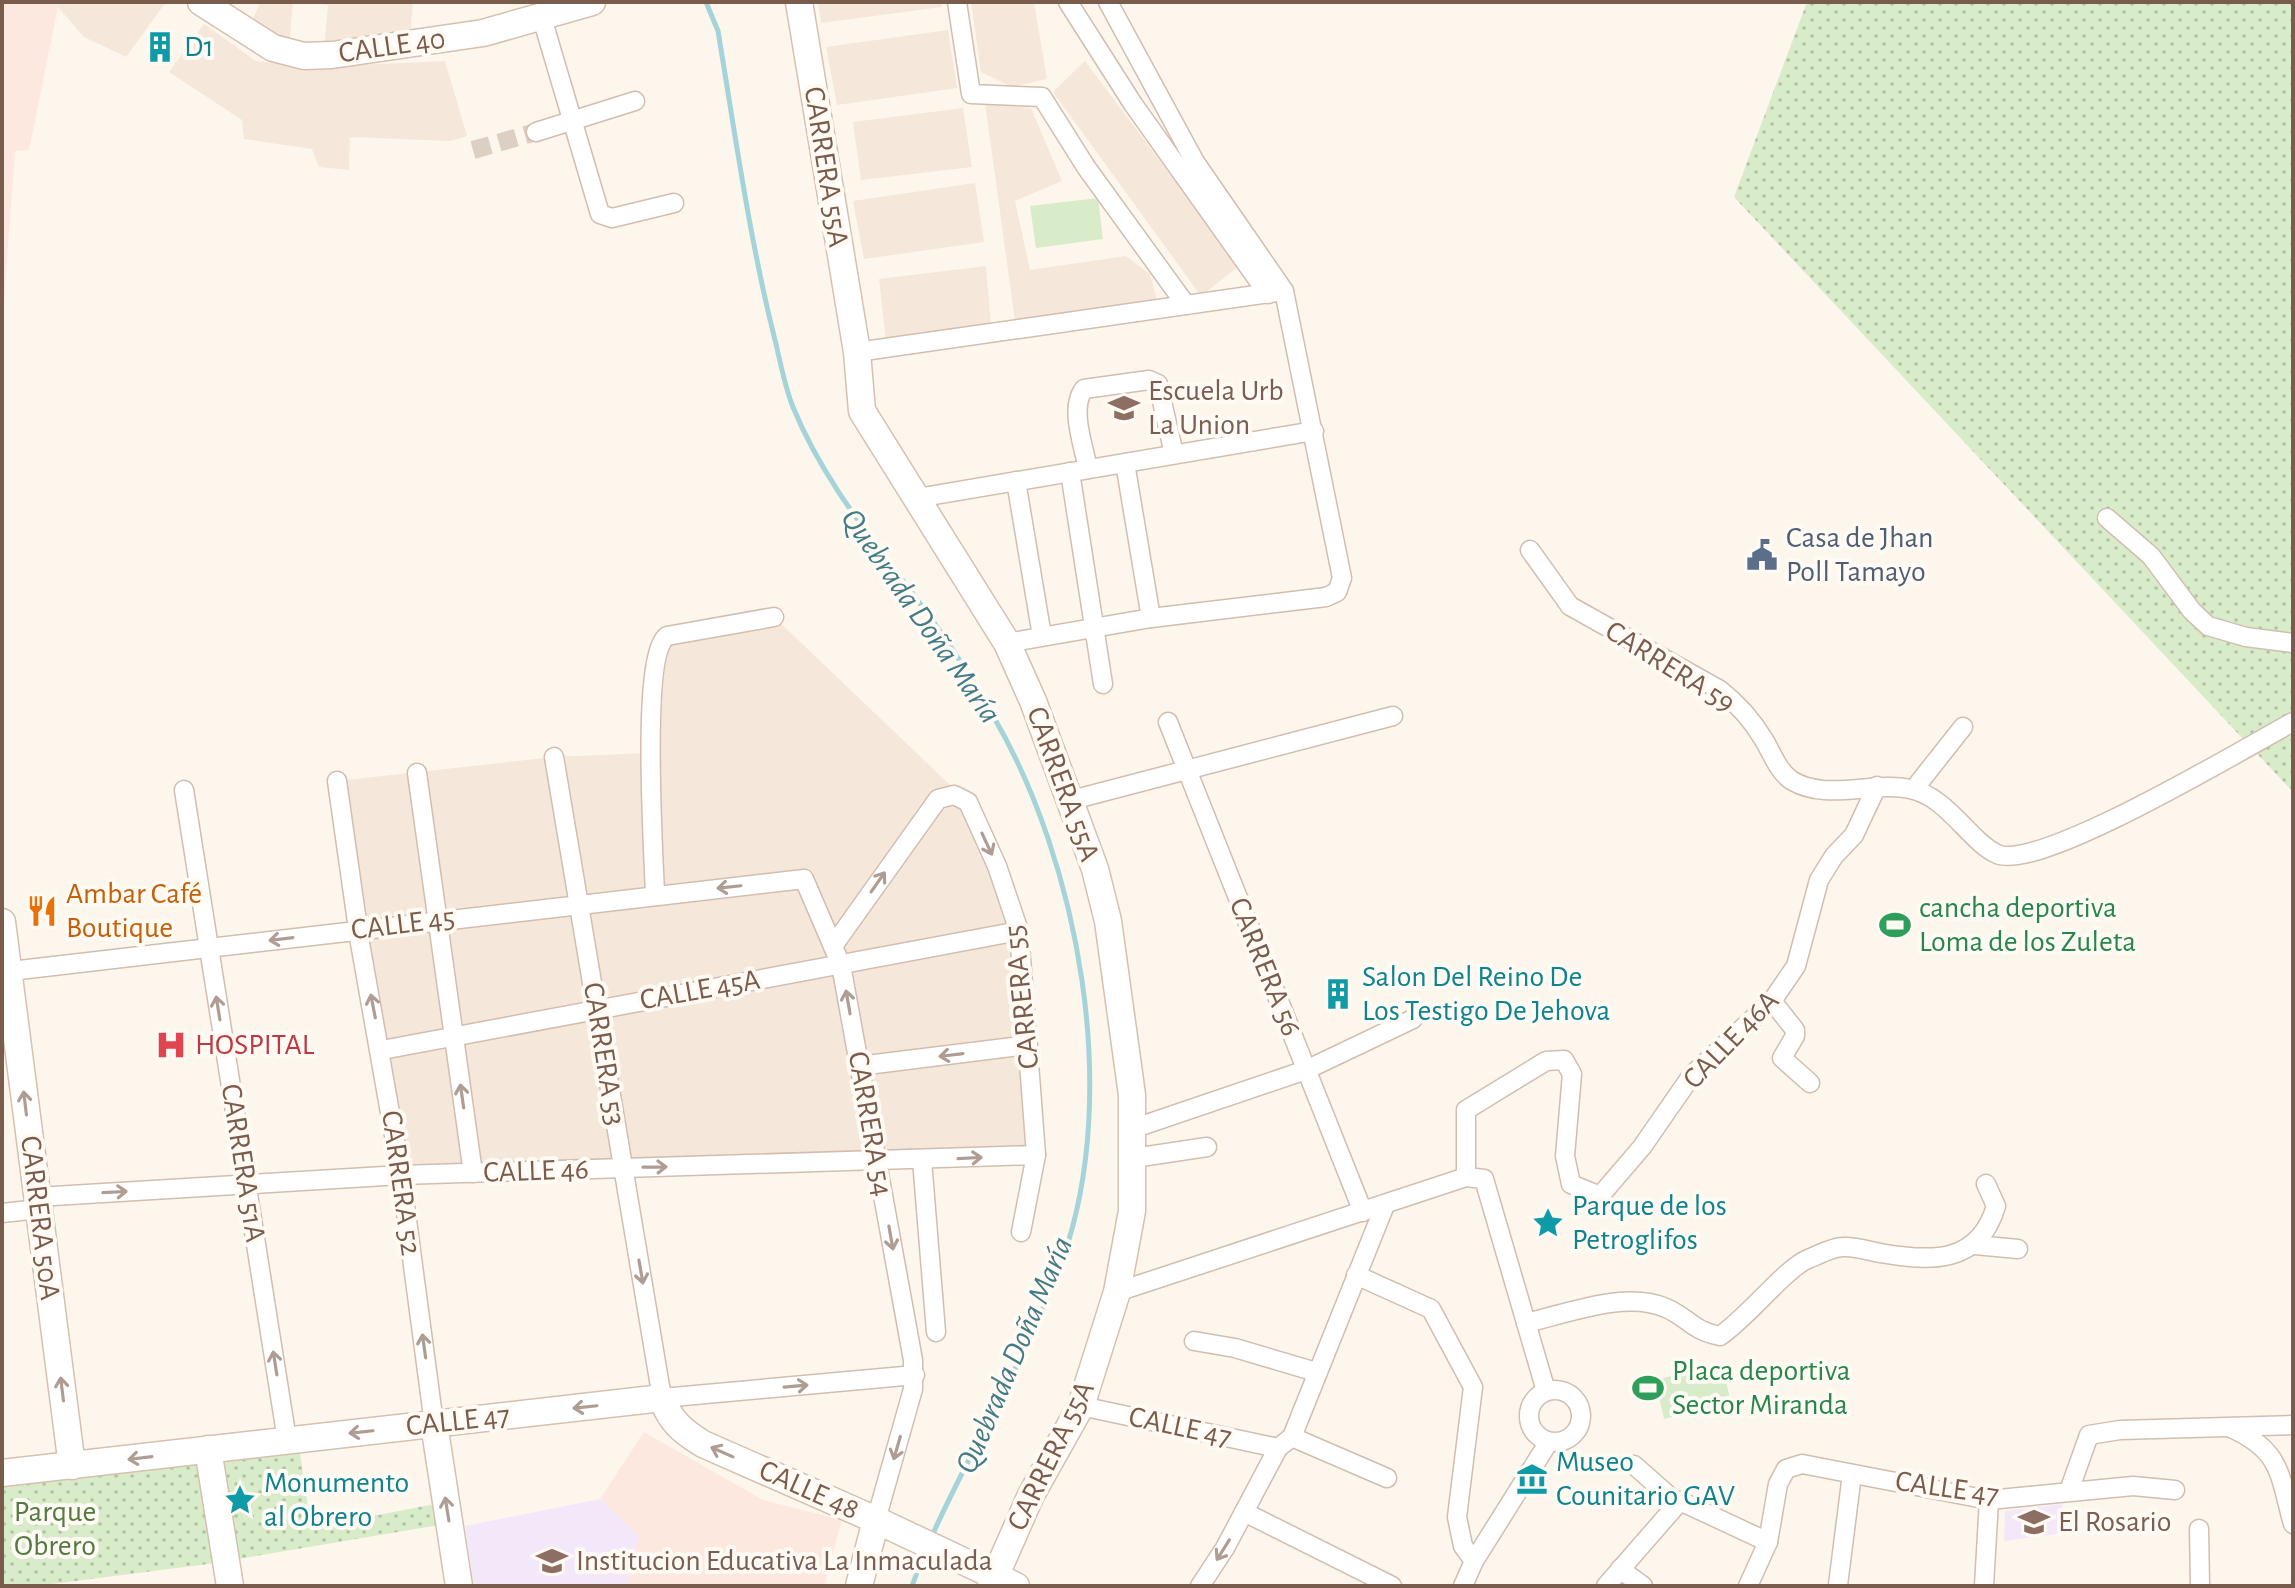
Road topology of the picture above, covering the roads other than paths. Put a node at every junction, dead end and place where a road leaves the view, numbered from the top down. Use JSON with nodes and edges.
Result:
{"nodes":[{"id":1,"x":201,"y":2,"type":"edge"},
{"id":2,"x":592,"y":2,"type":"edge"},
{"id":3,"x":799,"y":2,"type":"edge"},
{"id":4,"x":957,"y":2,"type":"edge"},
{"id":5,"x":1068,"y":2,"type":"edge"},
{"id":6,"x":1108,"y":2,"type":"edge"},
{"id":7,"x":542,"y":18,"type":"junction"},
{"id":8,"x":635,"y":101,"type":"dead end"},
{"id":9,"x":572,"y":121,"type":"junction"},
{"id":10,"x":536,"y":132,"type":"tunnel mouth"},
{"id":11,"x":674,"y":203,"type":"dead end"},
{"id":12,"x":1276,"y":292,"type":"junction"},
{"id":13,"x":1186,"y":305,"type":"junction"},
{"id":14,"x":857,"y":352,"type":"junction"},
{"id":15,"x":1314,"y":431,"type":"junction"},
{"id":16,"x":1174,"y":454,"type":"junction"},
{"id":17,"x":1125,"y":463,"type":"junction"},
{"id":18,"x":1079,"y":470,"type":"junction"},
{"id":19,"x":1016,"y":481,"type":"junction"},
{"id":20,"x":917,"y":498,"type":"junction"},
{"id":21,"x":2107,"y":518,"type":"dead end"},
{"id":22,"x":1530,"y":550,"type":"dead end"},
{"id":23,"x":774,"y":617,"type":"dead end"},
{"id":24,"x":1151,"y":618,"type":"junction"},
{"id":25,"x":1095,"y":626,"type":"junction"},
{"id":26,"x":1042,"y":636,"type":"junction"},
{"id":27,"x":1007,"y":643,"type":"junction"},
{"id":28,"x":2293,"y":643,"type":"edge"},
{"id":29,"x":1103,"y":684,"type":"dead end"},
{"id":30,"x":1393,"y":716,"type":"dead end"},
{"id":31,"x":1168,"y":722,"type":"dead end"},
{"id":32,"x":2293,"y":722,"type":"edge"},
{"id":33,"x":1963,"y":727,"type":"dead end"},
{"id":34,"x":554,"y":757,"type":"dead end"},
{"id":35,"x":1189,"y":770,"type":"junction"},
{"id":36,"x":417,"y":773,"type":"dead end"},
{"id":37,"x":337,"y":781,"type":"dead end"},
{"id":38,"x":1877,"y":786,"type":"junction"},
{"id":39,"x":1914,"y":789,"type":"junction"},
{"id":40,"x":184,"y":790,"type":"dead end"},
{"id":41,"x":1068,"y":801,"type":"junction"},
{"id":42,"x":804,"y":879,"type":"joint"},
{"id":43,"x":655,"y":896,"type":"junction"},
{"id":44,"x":579,"y":904,"type":"junction"},
{"id":45,"x":438,"y":920,"type":"junction"},
{"id":46,"x":2,"y":922,"type":"edge"},
{"id":47,"x":358,"y":929,"type":"junction"},
{"id":48,"x":1019,"y":931,"type":"junction"},
{"id":49,"x":833,"y":946,"type":"junction"},
{"id":50,"x":209,"y":948,"type":"junction"},
{"id":51,"x":841,"y":965,"type":"junction"},
{"id":52,"x":5,"y":972,"type":"edge"},
{"id":53,"x":1772,"y":1001,"type":"junction"},
{"id":54,"x":596,"y":1009,"type":"junction"},
{"id":55,"x":1413,"y":1019,"type":"dead end"},
{"id":56,"x":454,"y":1034,"type":"junction"},
{"id":57,"x":1028,"y":1045,"type":"junction"},
{"id":58,"x":382,"y":1050,"type":"junction"},
{"id":59,"x":859,"y":1066,"type":"junction"},
{"id":60,"x":1306,"y":1070,"type":"junction"},
{"id":61,"x":1810,"y":1083,"type":"dead end"},
{"id":62,"x":1135,"y":1128,"type":"junction"},
{"id":63,"x":1207,"y":1147,"type":"dead end"},
{"id":64,"x":1036,"y":1155,"type":"junction"},
{"id":65,"x":1134,"y":1158,"type":"junction"},
{"id":66,"x":922,"y":1160,"type":"junction"},
{"id":67,"x":877,"y":1161,"type":"junction"},
{"id":68,"x":623,"y":1168,"type":"junction"},
{"id":69,"x":473,"y":1173,"type":"junction"},
{"id":70,"x":401,"y":1175,"type":"junction"},
{"id":71,"x":1475,"y":1178,"type":"junction"},
{"id":72,"x":1986,"y":1184,"type":"dead end"},
{"id":73,"x":246,"y":1185,"type":"junction"},
{"id":74,"x":38,"y":1203,"type":"junction"},
{"id":75,"x":1385,"y":1205,"type":"junction"},
{"id":76,"x":1363,"y":1212,"type":"junction"},
{"id":77,"x":2,"y":1213,"type":"edge"},
{"id":78,"x":1021,"y":1232,"type":"dead end"},
{"id":79,"x":1975,"y":1245,"type":"junction"},
{"id":80,"x":2018,"y":1249,"type":"dead end"},
{"id":81,"x":1356,"y":1275,"type":"junction"},
{"id":82,"x":1117,"y":1292,"type":"junction"},
{"id":83,"x":1526,"y":1323,"type":"junction"},
{"id":84,"x":936,"y":1332,"type":"dead end"},
{"id":85,"x":1194,"y":1341,"type":"dead end"},
{"id":86,"x":1316,"y":1372,"type":"junction"},
{"id":87,"x":915,"y":1375,"type":"junction"},
{"id":88,"x":1546,"y":1391,"type":"junction"},
{"id":89,"x":662,"y":1398,"type":"junction"},
{"id":90,"x":1081,"y":1406,"type":"junction"},
{"id":91,"x":434,"y":1424,"type":"junction"},
{"id":92,"x":2224,"y":1425,"type":"junction"},
{"id":93,"x":2293,"y":1425,"type":"edge"},
{"id":94,"x":287,"y":1440,"type":"junction"},
{"id":95,"x":1285,"y":1443,"type":"junction"},
{"id":96,"x":1548,"y":1443,"type":"junction"},
{"id":97,"x":208,"y":1449,"type":"junction"},
{"id":98,"x":1634,"y":1465,"type":"dead end"},
{"id":99,"x":72,"y":1466,"type":"junction"},
{"id":100,"x":2,"y":1473,"type":"edge"},
{"id":101,"x":1852,"y":1474,"type":"junction"},
{"id":102,"x":1387,"y":1478,"type":"dead end"},
{"id":103,"x":2175,"y":1490,"type":"dead end"},
{"id":104,"x":2069,"y":1491,"type":"junction"},
{"id":105,"x":1989,"y":1500,"type":"junction"},
{"id":106,"x":1677,"y":1503,"type":"junction"},
{"id":107,"x":1244,"y":1512,"type":"junction"},
{"id":108,"x":886,"y":1524,"type":"junction"},
{"id":109,"x":2293,"y":1524,"type":"edge"},
{"id":110,"x":2199,"y":1529,"type":"dead end"},
{"id":111,"x":1768,"y":1542,"type":"junction"},
{"id":112,"x":1474,"y":1561,"type":"junction"},
{"id":113,"x":1620,"y":1569,"type":"junction"},
{"id":114,"x":1001,"y":1582,"type":"edge"},
{"id":115,"x":1385,"y":1584,"type":"edge"},
{"id":116,"x":1838,"y":1585,"type":"edge"},
{"id":117,"x":230,"y":1586,"type":"edge"},
{"id":118,"x":459,"y":1586,"type":"edge"},
{"id":119,"x":859,"y":1586,"type":"edge"},
{"id":120,"x":1200,"y":1586,"type":"edge"},
{"id":121,"x":1463,"y":1586,"type":"edge"},
{"id":122,"x":1606,"y":1586,"type":"edge"},
{"id":123,"x":1643,"y":1586,"type":"edge"},
{"id":124,"x":1748,"y":1586,"type":"edge"},
{"id":125,"x":1984,"y":1586,"type":"edge"},
{"id":126,"x":2200,"y":1586,"type":"edge"}],
"edges":[{"from":1,"to":7,"type":"street","name":"CALLE 40"},
{"from":2,"to":7,"type":"street","name":"CALLE 40"},
{"from":3,"to":14,"type":"street","name":"CARRERA 55A"},
{"from":4,"to":13,"type":"street"},
{"from":5,"to":12,"type":"street"},
{"from":6,"to":12,"type":"street"},
{"from":7,"to":9,"type":"street"},
{"from":8,"to":9,"type":"street"},
{"from":9,"to":10,"type":"street"},
{"from":9,"to":11,"type":"street"},
{"from":12,"to":13,"type":"street"},
{"from":12,"to":15,"type":"street"},
{"from":13,"to":14,"type":"street"},
{"from":14,"to":20,"type":"street","name":"CARRERA 55A"},
{"from":15,"to":16,"type":"street"},
{"from":15,"to":24,"type":"street"},
{"from":16,"to":17,"type":"street"},
{"from":16,"to":18,"type":"street"},
{"from":17,"to":18,"type":"street"},
{"from":17,"to":24,"type":"street"},
{"from":18,"to":19,"type":"street"},
{"from":18,"to":25,"type":"street"},
{"from":19,"to":20,"type":"street"},
{"from":19,"to":26,"type":"street"},
{"from":20,"to":27,"type":"street","name":"CARRERA 55A"},
{"from":21,"to":28,"type":"street"},
{"from":22,"to":38,"type":"street","name":"CARRERA 59"},
{"from":23,"to":43,"type":"street"},
{"from":24,"to":25,"type":"street"},
{"from":25,"to":26,"type":"street"},
{"from":25,"to":29,"type":"street"},
{"from":26,"to":27,"type":"street"},
{"from":27,"to":41,"type":"street","name":"CARRERA 55A"},
{"from":30,"to":35,"type":"street"},
{"from":31,"to":35,"type":"street","name":"CARRERA 56"},
{"from":32,"to":39,"type":"street","name":"CARRERA 59"},
{"from":33,"to":39,"type":"street"},
{"from":34,"to":44,"type":"street","name":"CARRERA 53"},
{"from":35,"to":41,"type":"street"},
{"from":35,"to":60,"type":"street","name":"CARRERA 56"},
{"from":36,"to":45,"type":"street"},
{"from":37,"to":47,"type":"street","name":"CARRERA 52"},
{"from":38,"to":39,"type":"street","name":"CARRERA 59"},
{"from":38,"to":53,"type":"street","name":"CALLE 46A"},
{"from":40,"to":50,"type":"street","name":"CARRERA 51A"},
{"from":41,"to":62,"type":"street","name":"CARRERA 55A"},
{"from":42,"to":43,"type":"street","name":"CALLE 45","one_way":true},
{"from":42,"to":49,"type":"street","name":"CARRERA 54"},
{"from":43,"to":44,"type":"street","name":"CALLE 45"},
{"from":44,"to":45,"type":"street","name":"CALLE 45"},
{"from":44,"to":54,"type":"street","name":"CARRERA 53"},
{"from":45,"to":47,"type":"street","name":"CALLE 45"},
{"from":45,"to":56,"type":"street"},
{"from":46,"to":52,"type":"street","name":"CARRERA 50A"},
{"from":47,"to":50,"type":"street","name":"CALLE 45","one_way":true},
{"from":58,"to":47,"type":"street","name":"CARRERA 52","one_way":true},
{"from":49,"to":48,"type":"street","name":"CARRERA 55","one_way":true},
{"from":48,"to":51,"type":"street","name":"CALLE 45A"},
{"from":48,"to":57,"type":"street","name":"CARRERA 55"},
{"from":49,"to":51,"type":"street","name":"CARRERA 54"},
{"from":50,"to":52,"type":"street","name":"CALLE 45"},
{"from":73,"to":50,"type":"street","name":"CARRERA 51A","one_way":true},
{"from":51,"to":54,"type":"street","name":"CALLE 45A"},
{"from":59,"to":51,"type":"street","name":"CARRERA 54","one_way":true},
{"from":74,"to":52,"type":"street","name":"CARRERA 50A","one_way":true},
{"from":53,"to":61,"type":"street"},
{"from":53,"to":71,"type":"street","name":"CALLE 46A"},
{"from":54,"to":56,"type":"street","name":"CALLE 45A"},
{"from":54,"to":68,"type":"street","name":"CARRERA 53"},
{"from":55,"to":60,"type":"street"},
{"from":56,"to":58,"type":"street","name":"CALLE 45A"},
{"from":69,"to":56,"type":"street","one_way":true},
{"from":57,"to":59,"type":"street","one_way":true},
{"from":57,"to":64,"type":"street","name":"CARRERA 55"},
{"from":58,"to":70,"type":"street","name":"CARRERA 52"},
{"from":59,"to":67,"type":"street","name":"CARRERA 54"},
{"from":60,"to":62,"type":"street"},
{"from":60,"to":76,"type":"street","name":"CARRERA 56"},
{"from":62,"to":65,"type":"street","name":"CARRERA 55A"},
{"from":63,"to":65,"type":"street"},
{"from":66,"to":64,"type":"street","name":"CALLE 46","one_way":true},
{"from":64,"to":78,"type":"street","name":"CARRERA 55"},
{"from":65,"to":82,"type":"street","name":"CARRERA 55A"},
{"from":66,"to":67,"type":"street","name":"CALLE 46"},
{"from":66,"to":84,"type":"street"},
{"from":68,"to":67,"type":"street","name":"CALLE 46","one_way":true},
{"from":67,"to":87,"type":"street","name":"CARRERA 54","one_way":true},
{"from":68,"to":69,"type":"street","name":"CALLE 46"},
{"from":68,"to":89,"type":"street","name":"CARRERA 53","one_way":true},
{"from":69,"to":70,"type":"street","name":"CALLE 46"},
{"from":70,"to":73,"type":"street","name":"CALLE 46"},
{"from":91,"to":70,"type":"street","name":"CARRERA 52","one_way":true},
{"from":71,"to":75,"type":"street"},
{"from":71,"to":83,"type":"street"},
{"from":72,"to":79,"type":"street"},
{"from":74,"to":73,"type":"street","name":"CALLE 46","one_way":true},
{"from":94,"to":73,"type":"street","name":"CARRERA 51A","one_way":true},
{"from":74,"to":77,"type":"street","name":"CALLE 46"},
{"from":99,"to":74,"type":"street","name":"CARRERA 50A","one_way":true},
{"from":75,"to":76,"type":"street"},
{"from":75,"to":81,"type":"street"},
{"from":76,"to":82,"type":"street"},
{"from":79,"to":80,"type":"street"},
{"from":79,"to":83,"type":"street"},
{"from":81,"to":86,"type":"street"},
{"from":81,"to":112,"type":"street"},
{"from":82,"to":90,"type":"street","name":"CARRERA 55A"},
{"from":83,"to":88,"type":"street"},
{"from":85,"to":86,"type":"street"},
{"from":86,"to":95,"type":"street"},
{"from":89,"to":87,"type":"street","name":"CALLE 47","one_way":true},
{"from":87,"to":108,"type":"street","one_way":true},
{"from":88,"to":96,"type":"street"},
{"from":88,"to":96,"type":"street"},
{"from":89,"to":91,"type":"street","name":"CALLE 47","one_way":true},
{"from":108,"to":89,"type":"street","name":"CALLE 48","one_way":true},
{"from":90,"to":95,"type":"street","name":"CALLE 47"},
{"from":90,"to":114,"type":"street","name":"CARRERA 55A"},
{"from":91,"to":94,"type":"street","name":"CALLE 47","one_way":true},
{"from":118,"to":91,"type":"street","name":"CARRERA 52","one_way":true},
{"from":92,"to":93,"type":"street"},
{"from":92,"to":104,"type":"street"},
{"from":92,"to":109,"type":"street"},
{"from":94,"to":97,"type":"street","name":"CALLE 47"},
{"from":95,"to":102,"type":"street","name":"CALLE 47"},
{"from":95,"to":107,"type":"street"},
{"from":96,"to":112,"type":"street"},
{"from":97,"to":99,"type":"street","name":"CALLE 47","one_way":true},
{"from":97,"to":117,"type":"street"},
{"from":98,"to":106,"type":"street"},
{"from":99,"to":100,"type":"street","name":"CALLE 47"},
{"from":101,"to":105,"type":"street","name":"CALLE 47"},
{"from":101,"to":111,"type":"street","name":"CALLE 47"},
{"from":101,"to":116,"type":"street"},
{"from":103,"to":104,"type":"street","name":"CALLE 47"},
{"from":104,"to":105,"type":"street","name":"CALLE 47"},
{"from":105,"to":125,"type":"street"},
{"from":106,"to":111,"type":"street"},
{"from":106,"to":113,"type":"street"},
{"from":107,"to":115,"type":"street"},
{"from":107,"to":120,"type":"street","one_way":true},
{"from":108,"to":114,"type":"street","name":"CALLE 48"},
{"from":108,"to":119,"type":"street"},
{"from":110,"to":126,"type":"street"},
{"from":111,"to":124,"type":"street"},
{"from":112,"to":121,"type":"street"},
{"from":113,"to":122,"type":"street"},
{"from":113,"to":123,"type":"street"}]}
